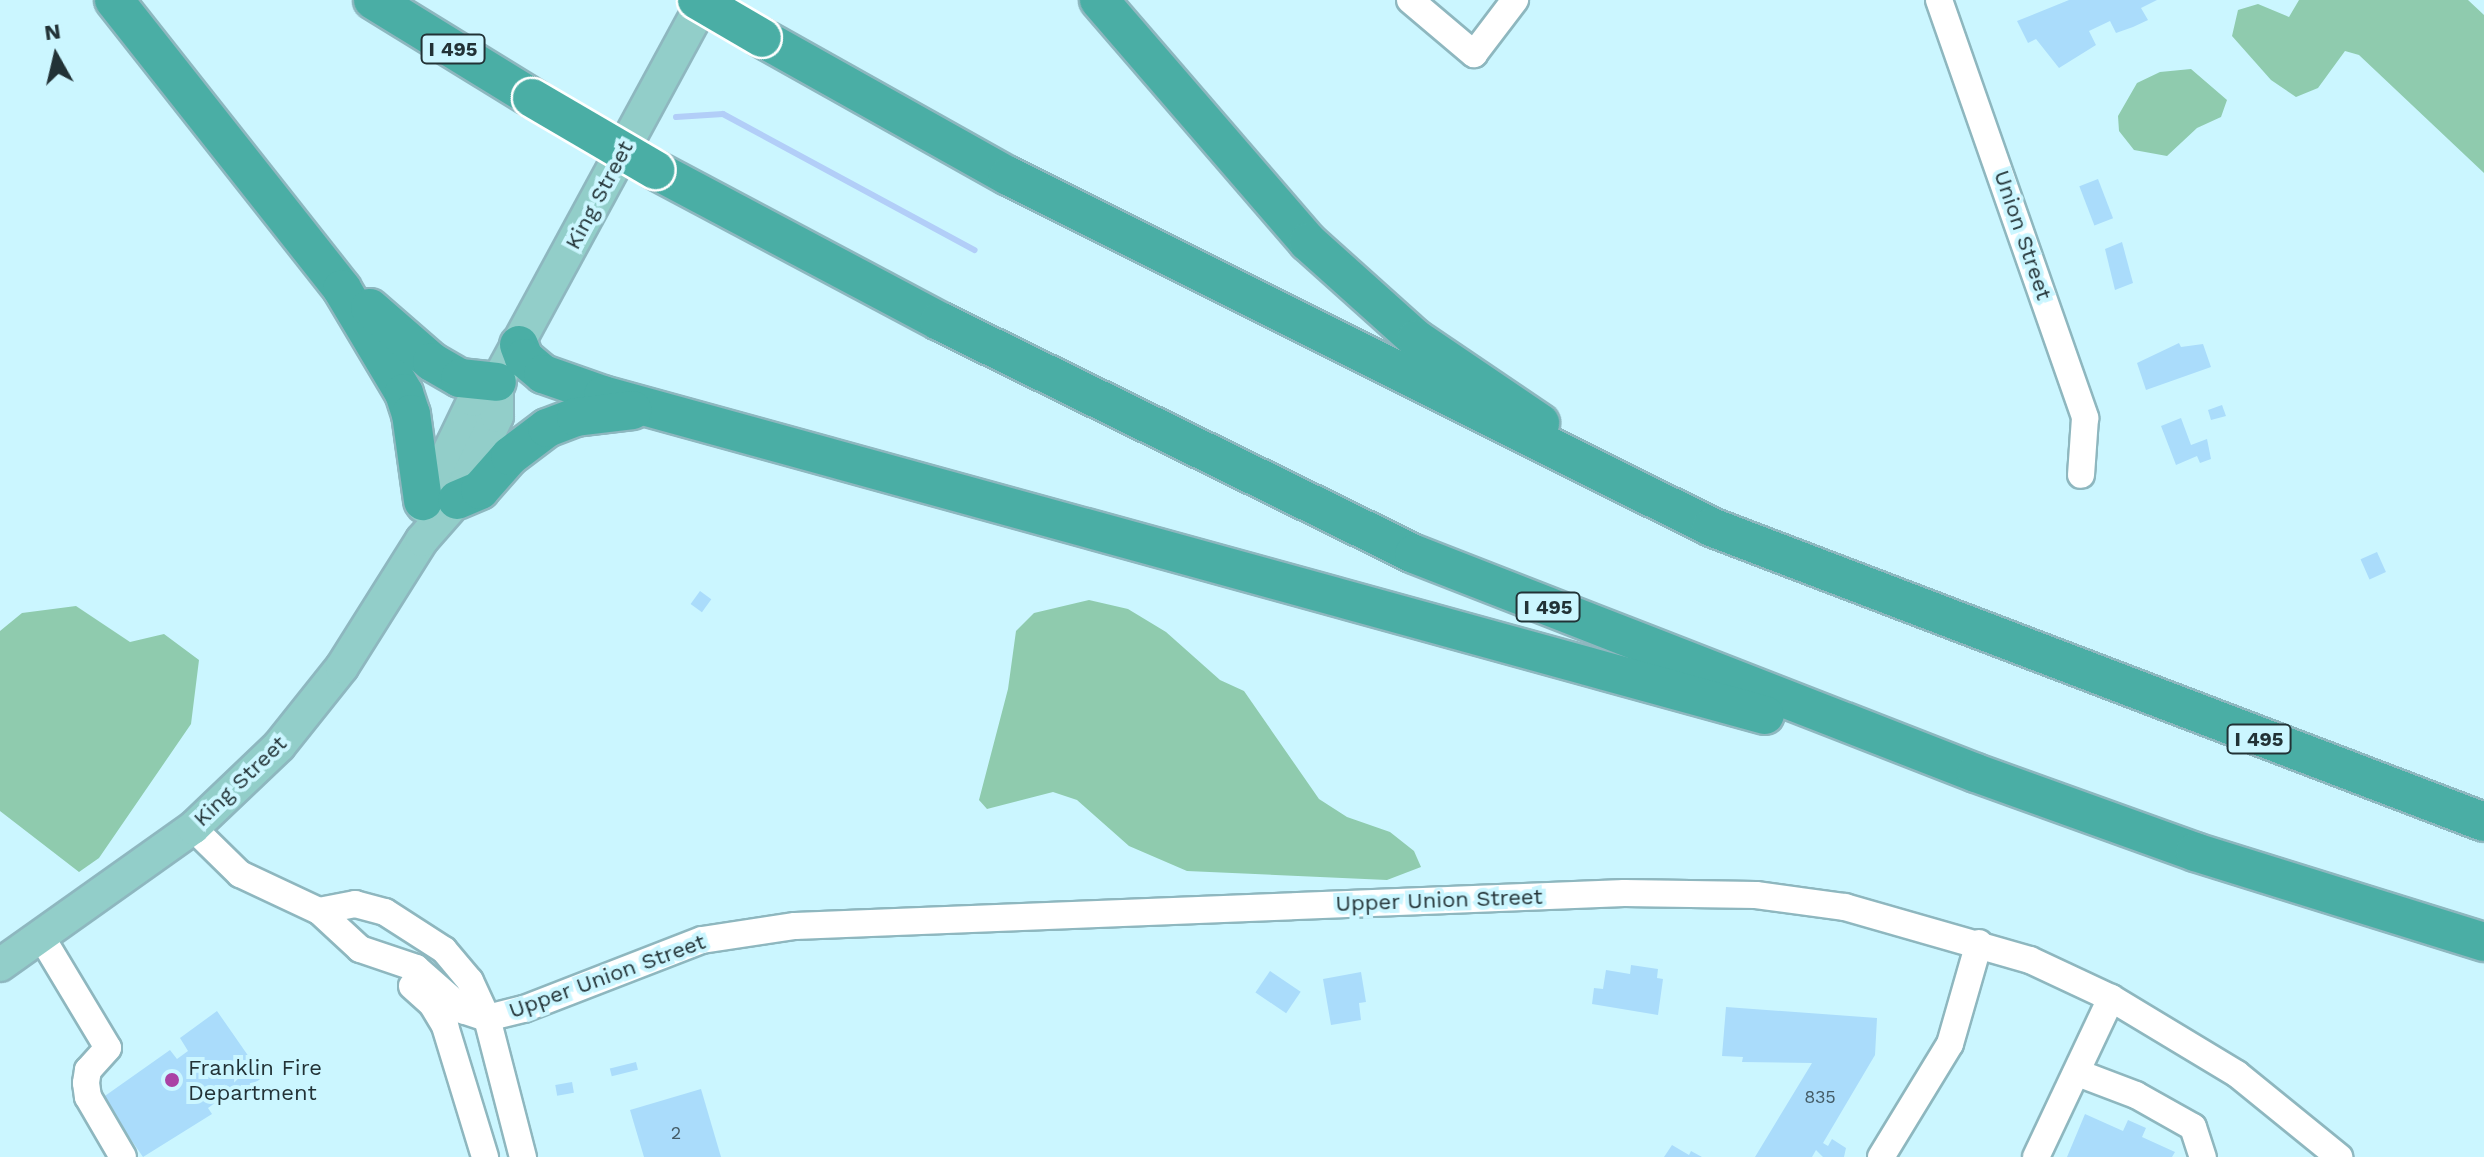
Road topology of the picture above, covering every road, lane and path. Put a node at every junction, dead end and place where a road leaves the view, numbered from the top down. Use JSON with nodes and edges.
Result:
{"nodes":[{"id":1,"x":114,"y":0,"type":"edge"},
{"id":2,"x":373,"y":0,"type":"edge"},
{"id":3,"x":697,"y":0,"type":"edge"},
{"id":4,"x":704,"y":0,"type":"edge"},
{"id":5,"x":1099,"y":0,"type":"edge"},
{"id":6,"x":1410,"y":0,"type":"edge"},
{"id":7,"x":1515,"y":0,"type":"edge"},
{"id":8,"x":1939,"y":0,"type":"edge"},
{"id":9,"x":342,"y":289,"type":"junction"},
{"id":10,"x":519,"y":345,"type":"junction"},
{"id":11,"x":495,"y":386,"type":"junction"},
{"id":12,"x":652,"y":409,"type":"junction"},
{"id":13,"x":2081,"y":475,"type":"dead end"},
{"id":14,"x":440,"y":500,"type":"junction"},
{"id":15,"x":1783,"y":558,"type":"junction"},
{"id":16,"x":1976,"y":773,"type":"junction"},
{"id":17,"x":2484,"y":822,"type":"edge"},
{"id":18,"x":193,"y":828,"type":"junction"},
{"id":19,"x":319,"y":911,"type":"junction"},
{"id":20,"x":42,"y":938,"type":"junction"},
{"id":21,"x":2484,"y":942,"type":"edge"},
{"id":22,"x":1979,"y":943,"type":"junction"},
{"id":23,"x":382,"y":960,"type":"junction"},
{"id":24,"x":0,"y":965,"type":"edge"},
{"id":25,"x":2111,"y":998,"type":"junction"},
{"id":26,"x":487,"y":1018,"type":"junction"},
{"id":27,"x":2078,"y":1073,"type":"junction"},
{"id":28,"x":123,"y":1157,"type":"edge"},
{"id":29,"x":485,"y":1157,"type":"edge"},
{"id":30,"x":523,"y":1157,"type":"edge"},
{"id":31,"x":1881,"y":1157,"type":"edge"},
{"id":32,"x":2036,"y":1157,"type":"edge"},
{"id":33,"x":2203,"y":1157,"type":"edge"},
{"id":34,"x":2339,"y":1157,"type":"edge"}],
"edges":[{"from":1,"to":9,"type":"highway"},
{"from":2,"to":16,"type":"highway","number":"I 495","bridge":true},
{"from":3,"to":15,"type":"highway","number":"I 495","bridge":true},
{"from":4,"to":10,"type":"main road","name":"King Street"},
{"from":5,"to":15,"type":"highway"},
{"from":6,"to":7,"type":"street"},
{"from":8,"to":13,"type":"street","name":"Union Street"},
{"from":9,"to":11,"type":"highway"},
{"from":9,"to":14,"type":"highway"},
{"from":10,"to":11,"type":"main road","name":"King Street"},
{"from":10,"to":12,"type":"highway"},
{"from":11,"to":14,"type":"main road","name":"King Street"},
{"from":12,"to":14,"type":"highway"},
{"from":12,"to":16,"type":"highway"},
{"from":14,"to":18,"type":"main road","name":"King Street"},
{"from":15,"to":17,"type":"highway","number":"I 495"},
{"from":16,"to":21,"type":"highway","number":"I 495"},
{"from":18,"to":19,"type":"street","name":"Upper Union Street"},
{"from":18,"to":20,"type":"main road","name":"King Street"},
{"from":19,"to":23,"type":"street","name":"Upper Union Street"},
{"from":19,"to":26,"type":"street","name":"Upper Union Street"},
{"from":20,"to":24,"type":"main road","name":"King Street"},
{"from":20,"to":28,"type":"street"},
{"from":22,"to":25,"type":"street","name":"Upper Union Street"},
{"from":22,"to":26,"type":"street","name":"Upper Union Street"},
{"from":22,"to":31,"type":"street"},
{"from":23,"to":26,"type":"street","name":"Upper Union Street"},
{"from":23,"to":29,"type":"street"},
{"from":25,"to":27,"type":"street"},
{"from":25,"to":34,"type":"street","name":"Upper Union Street"},
{"from":26,"to":30,"type":"street"},
{"from":27,"to":32,"type":"street"},
{"from":27,"to":33,"type":"street"}]}
